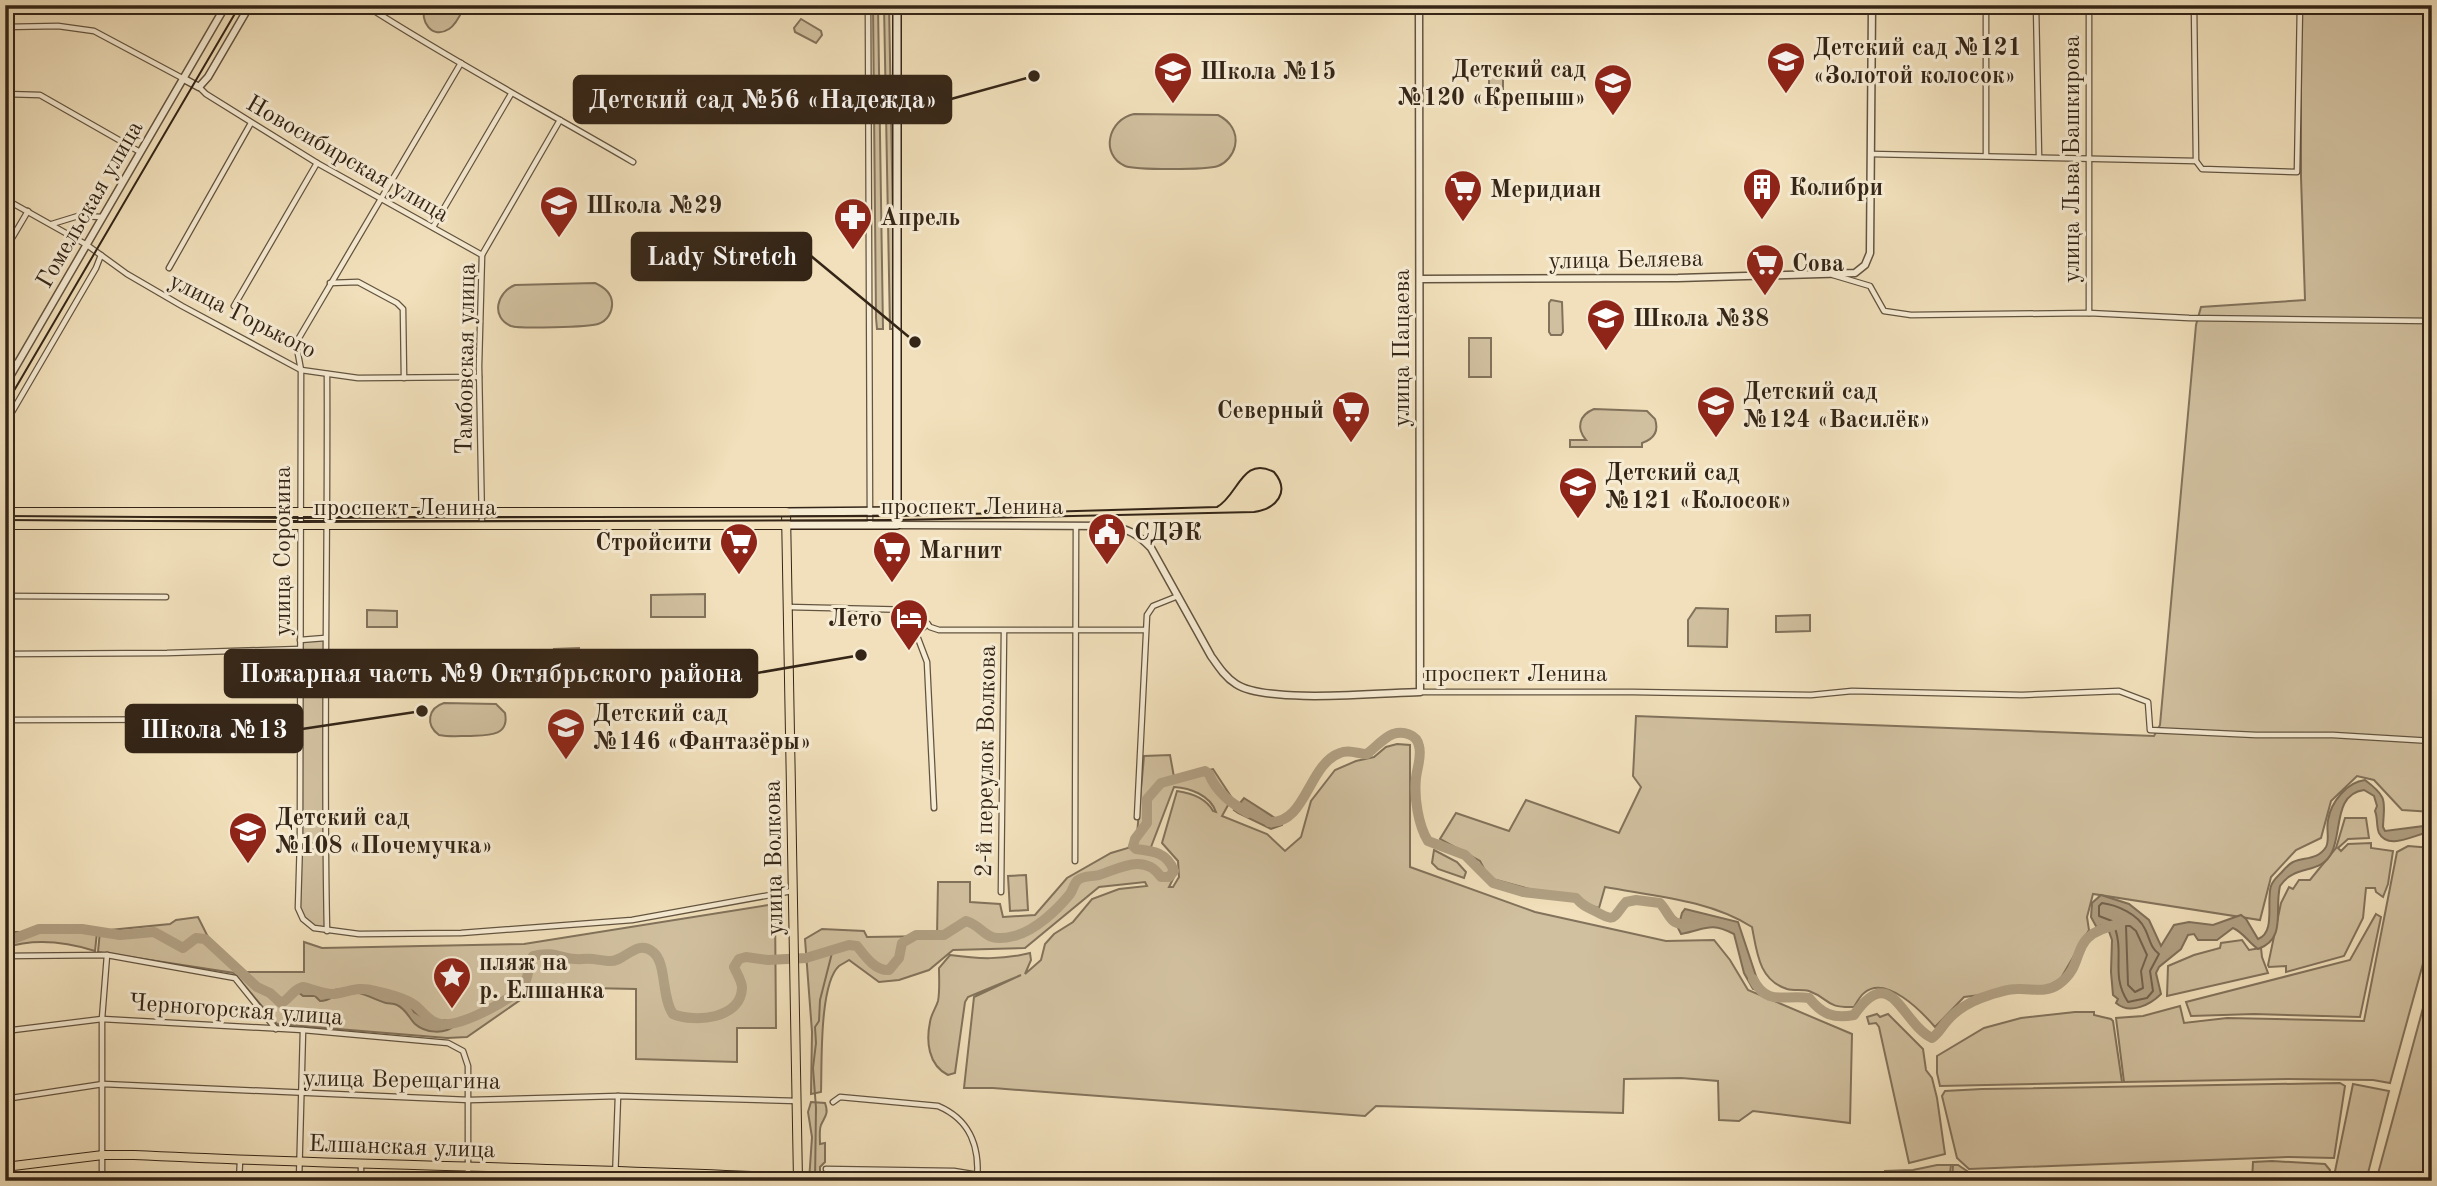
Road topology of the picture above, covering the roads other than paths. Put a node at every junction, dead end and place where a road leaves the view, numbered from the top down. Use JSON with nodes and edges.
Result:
{"nodes":[{"id":1,"x":226,"y":5,"type":"edge"},
{"id":2,"x":250,"y":5,"type":"edge"},
{"id":3,"x":365,"y":5,"type":"edge"},
{"id":4,"x":868,"y":5,"type":"edge"},
{"id":5,"x":897,"y":5,"type":"edge"},
{"id":6,"x":1419,"y":5,"type":"edge"},
{"id":7,"x":1872,"y":5,"type":"edge"},
{"id":8,"x":1986,"y":5,"type":"edge"},
{"id":9,"x":2036,"y":5,"type":"edge"},
{"id":10,"x":2089,"y":5,"type":"edge"},
{"id":11,"x":2194,"y":5,"type":"edge"},
{"id":12,"x":2300,"y":5,"type":"edge"},
{"id":13,"x":5,"y":27,"type":"edge"},
{"id":14,"x":461,"y":63,"type":"junction"},
{"id":15,"x":184,"y":79,"type":"junction"},
{"id":16,"x":199,"y":87,"type":"junction"},
{"id":17,"x":5,"y":94,"type":"edge"},
{"id":18,"x":511,"y":94,"type":"junction"},
{"id":19,"x":560,"y":120,"type":"junction"},
{"id":20,"x":251,"y":123,"type":"junction"},
{"id":21,"x":141,"y":153,"type":"junction"},
{"id":22,"x":1871,"y":154,"type":"junction"},
{"id":23,"x":1986,"y":156,"type":"junction"},
{"id":24,"x":2039,"y":157,"type":"junction"},
{"id":25,"x":2089,"y":158,"type":"junction"},
{"id":26,"x":2196,"y":161,"type":"junction"},
{"id":27,"x":633,"y":162,"type":"dead end"},
{"id":28,"x":317,"y":163,"type":"junction"},
{"id":29,"x":382,"y":198,"type":"junction"},
{"id":30,"x":5,"y":199,"type":"edge"},
{"id":31,"x":28,"y":211,"type":"junction"},
{"id":32,"x":103,"y":217,"type":"junction"},
{"id":33,"x":51,"y":224,"type":"junction"},
{"id":34,"x":433,"y":227,"type":"junction"},
{"id":35,"x":87,"y":245,"type":"junction"},
{"id":36,"x":5,"y":250,"type":"edge"},
{"id":37,"x":101,"y":255,"type":"junction"},
{"id":38,"x":482,"y":256,"type":"junction"},
{"id":39,"x":169,"y":268,"type":"dead end"},
{"id":40,"x":1832,"y":275,"type":"junction"},
{"id":41,"x":1421,"y":279,"type":"junction"},
{"id":42,"x":329,"y":283,"type":"junction"},
{"id":43,"x":234,"y":306,"type":"dead end"},
{"id":44,"x":2089,"y":313,"type":"junction"},
{"id":45,"x":2432,"y":321,"type":"edge"},
{"id":46,"x":5,"y":358,"type":"edge"},
{"id":47,"x":17,"y":364,"type":"junction"},
{"id":48,"x":301,"y":370,"type":"junction"},
{"id":49,"x":327,"y":374,"type":"junction"},
{"id":50,"x":479,"y":377,"type":"junction"},
{"id":51,"x":404,"y":378,"type":"junction"},
{"id":52,"x":5,"y":385,"type":"edge"},
{"id":53,"x":5,"y":424,"type":"edge"},
{"id":54,"x":5,"y":512,"type":"edge"},
{"id":55,"x":482,"y":512,"type":"junction"},
{"id":56,"x":525,"y":512,"type":"junction"},
{"id":57,"x":645,"y":512,"type":"junction"},
{"id":58,"x":715,"y":512,"type":"junction"},
{"id":59,"x":786,"y":512,"type":"junction"},
{"id":60,"x":870,"y":512,"type":"junction"},
{"id":61,"x":897,"y":512,"type":"junction"},
{"id":62,"x":166,"y":513,"type":"junction"},
{"id":63,"x":300,"y":513,"type":"junction"},
{"id":64,"x":327,"y":513,"type":"junction"},
{"id":65,"x":424,"y":513,"type":"junction"},
{"id":66,"x":5,"y":524,"type":"edge"},
{"id":67,"x":166,"y":525,"type":"junction"},
{"id":68,"x":645,"y":525,"type":"junction"},
{"id":69,"x":714,"y":525,"type":"junction"},
{"id":70,"x":786,"y":525,"type":"junction"},
{"id":71,"x":870,"y":525,"type":"junction"},
{"id":72,"x":897,"y":525,"type":"junction"},
{"id":73,"x":300,"y":526,"type":"junction"},
{"id":74,"x":327,"y":526,"type":"junction"},
{"id":75,"x":424,"y":526,"type":"junction"},
{"id":76,"x":482,"y":526,"type":"junction"},
{"id":77,"x":524,"y":526,"type":"junction"},
{"id":78,"x":1076,"y":526,"type":"junction"},
{"id":79,"x":5,"y":596,"type":"edge"},
{"id":80,"x":1178,"y":596,"type":"junction"},
{"id":81,"x":166,"y":597,"type":"dead end"},
{"id":82,"x":788,"y":607,"type":"junction"},
{"id":83,"x":903,"y":610,"type":"junction"},
{"id":84,"x":928,"y":624,"type":"junction"},
{"id":85,"x":1075,"y":630,"type":"junction"},
{"id":86,"x":1145,"y":630,"type":"junction"},
{"id":87,"x":1004,"y":631,"type":"junction"},
{"id":88,"x":916,"y":633,"type":"junction"},
{"id":89,"x":325,"y":638,"type":"junction"},
{"id":90,"x":300,"y":640,"type":"junction"},
{"id":91,"x":300,"y":649,"type":"junction"},
{"id":92,"x":5,"y":654,"type":"edge"},
{"id":93,"x":1420,"y":692,"type":"junction"},
{"id":94,"x":299,"y":719,"type":"junction"},
{"id":95,"x":5,"y":720,"type":"edge"},
{"id":96,"x":2432,"y":741,"type":"edge"},
{"id":97,"x":934,"y":808,"type":"dead end"},
{"id":98,"x":1137,"y":817,"type":"dead end"},
{"id":99,"x":300,"y":839,"type":"junction"},
{"id":100,"x":325,"y":845,"type":"junction"},
{"id":101,"x":1075,"y":861,"type":"dead end"},
{"id":102,"x":792,"y":891,"type":"junction"},
{"id":103,"x":1000,"y":892,"type":"dead end"},
{"id":104,"x":327,"y":931,"type":"junction"},
{"id":105,"x":107,"y":955,"type":"junction"},
{"id":106,"x":5,"y":956,"type":"edge"},
{"id":107,"x":102,"y":1018,"type":"junction"},
{"id":108,"x":276,"y":1029,"type":"junction"},
{"id":109,"x":303,"y":1030,"type":"junction"},
{"id":110,"x":5,"y":1031,"type":"edge"},
{"id":111,"x":103,"y":1084,"type":"junction"},
{"id":112,"x":303,"y":1094,"type":"junction"},
{"id":113,"x":618,"y":1096,"type":"junction"},
{"id":114,"x":5,"y":1099,"type":"edge"},
{"id":115,"x":469,"y":1100,"type":"junction"},
{"id":116,"x":799,"y":1101,"type":"junction"},
{"id":117,"x":833,"y":1102,"type":"dead end"},
{"id":118,"x":103,"y":1155,"type":"junction"},
{"id":119,"x":240,"y":1160,"type":"junction"},
{"id":120,"x":300,"y":1163,"type":"junction"},
{"id":121,"x":361,"y":1164,"type":"junction"},
{"id":122,"x":5,"y":1167,"type":"edge"},
{"id":123,"x":468,"y":1168,"type":"junction"},
{"id":124,"x":615,"y":1169,"type":"junction"},
{"id":125,"x":826,"y":1169,"type":"dead end"},
{"id":126,"x":978,"y":1178,"type":"edge"},
{"id":127,"x":1586,"y":1178,"type":"dead end"},
{"id":128,"x":1558,"y":1179,"type":"edge"},
{"id":129,"x":798,"y":1180,"type":"edge"},
{"id":130,"x":1611,"y":1180,"type":"edge"},
{"id":131,"x":1776,"y":1180,"type":"edge"},
{"id":132,"x":102,"y":1181,"type":"edge"},
{"id":133,"x":239,"y":1181,"type":"edge"},
{"id":134,"x":299,"y":1181,"type":"edge"},
{"id":135,"x":361,"y":1181,"type":"edge"},
{"id":136,"x":468,"y":1181,"type":"edge"},
{"id":137,"x":615,"y":1181,"type":"edge"},
{"id":138,"x":1131,"y":1181,"type":"edge"},
{"id":139,"x":1484,"y":1181,"type":"edge"}],
"edges":[{"from":1,"to":15,"type":"street","name":"Гомельская улица"},
{"from":2,"to":16,"type":"street"},
{"from":3,"to":14,"type":"street"},
{"from":4,"to":60,"type":"street"},
{"from":5,"to":61,"type":"main road"},
{"from":6,"to":41,"type":"street","name":"улица Пацаева"},
{"from":7,"to":22,"type":"street","name":"улица Беляева"},
{"from":8,"to":23,"type":"street"},
{"from":9,"to":24,"type":"street"},
{"from":10,"to":25,"type":"street","name":"улица Льва Башкирова"},
{"from":11,"to":26,"type":"street"},
{"from":12,"to":26,"type":"street"},
{"from":13,"to":15,"type":"street"},
{"from":14,"to":18,"type":"street"},
{"from":14,"to":29,"type":"street","name":"улица Сорокина"},
{"from":15,"to":16,"type":"street"},
{"from":15,"to":21,"type":"street","name":"Гомельская улица"},
{"from":16,"to":20,"type":"street","name":"Новосибирская улица"},
{"from":17,"to":21,"type":"street"},
{"from":18,"to":19,"type":"street"},
{"from":18,"to":34,"type":"street"},
{"from":19,"to":27,"type":"street"},
{"from":19,"to":38,"type":"street","name":"Тамбовская улица"},
{"from":20,"to":28,"type":"street","name":"Новосибирская улица"},
{"from":20,"to":39,"type":"street"},
{"from":21,"to":32,"type":"street","name":"Гомельская улица"},
{"from":22,"to":23,"type":"street"},
{"from":22,"to":40,"type":"street","name":"улица Беляева"},
{"from":23,"to":24,"type":"street"},
{"from":24,"to":25,"type":"street"},
{"from":25,"to":26,"type":"street"},
{"from":25,"to":44,"type":"street","name":"улица Льва Башкирова"},
{"from":28,"to":29,"type":"street","name":"Новосибирская улица"},
{"from":28,"to":43,"type":"street"},
{"from":29,"to":34,"type":"street","name":"Новосибирская улица"},
{"from":29,"to":42,"type":"street","name":"улица Сорокина"},
{"from":30,"to":31,"type":"street","name":"улица Горького"},
{"from":31,"to":33,"type":"street","name":"улица Горького"},
{"from":31,"to":36,"type":"street"},
{"from":32,"to":33,"type":"street"},
{"from":32,"to":35,"type":"street","name":"Гомельская улица"},
{"from":33,"to":35,"type":"street","name":"улица Горького"},
{"from":34,"to":38,"type":"street","name":"Новосибирская улица"},
{"from":35,"to":37,"type":"street","name":"улица Горького"},
{"from":35,"to":47,"type":"street","name":"Гомельская улица"},
{"from":37,"to":48,"type":"street","name":"улица Горького"},
{"from":37,"to":53,"type":"street","name":"Гомельская улица"},
{"from":38,"to":50,"type":"street","name":"Тамбовская улица"},
{"from":40,"to":41,"type":"street","name":"улица Беляева"},
{"from":40,"to":44,"type":"street"},
{"from":41,"to":93,"type":"street","name":"улица Пацаева"},
{"from":42,"to":48,"type":"street","name":"улица Сорокина"},
{"from":42,"to":51,"type":"street"},
{"from":44,"to":45,"type":"street"},
{"from":46,"to":47,"type":"street"},
{"from":47,"to":52,"type":"street","name":"Гомельская улица"},
{"from":48,"to":49,"type":"street","name":"улица Горького"},
{"from":48,"to":63,"type":"street","name":"улица Сорокина"},
{"from":49,"to":51,"type":"street","name":"улица Горького"},
{"from":49,"to":64,"type":"street","name":"улица Сорокина"},
{"from":50,"to":51,"type":"street","name":"улица Горького"},
{"from":50,"to":55,"type":"street","name":"Тамбовская улица"},
{"from":54,"to":62,"type":"main road","name":"проспект Ленина"},
{"from":55,"to":56,"type":"main road","name":"проспект Ленина"},
{"from":55,"to":65,"type":"main road","name":"проспект Ленина"},
{"from":55,"to":76,"type":"street","name":"Тамбовская улица"},
{"from":56,"to":57,"type":"main road","name":"проспект Ленина"},
{"from":56,"to":77,"type":"street"},
{"from":57,"to":58,"type":"main road","name":"проспект Ленина"},
{"from":57,"to":68,"type":"street"},
{"from":58,"to":59,"type":"main road","name":"проспект Ленина"},
{"from":58,"to":69,"type":"street"},
{"from":59,"to":60,"type":"main road","name":"проспект Ленина"},
{"from":59,"to":70,"type":"main road","name":"улица Волкова"},
{"from":60,"to":61,"type":"main road","name":"проспект Ленина"},
{"from":60,"to":71,"type":"street"},
{"from":61,"to":72,"type":"main road"},
{"from":62,"to":63,"type":"main road","name":"проспект Ленина"},
{"from":62,"to":67,"type":"street"},
{"from":63,"to":64,"type":"main road","name":"проспект Ленина"},
{"from":63,"to":73,"type":"street","name":"улица Сорокина"},
{"from":64,"to":65,"type":"main road","name":"проспект Ленина"},
{"from":64,"to":74,"type":"street","name":"улица Сорокина"},
{"from":65,"to":75,"type":"street"},
{"from":66,"to":67,"type":"main road","name":"проспект Ленина"},
{"from":67,"to":73,"type":"main road","name":"проспект Ленина"},
{"from":68,"to":69,"type":"main road","name":"проспект Ленина"},
{"from":68,"to":77,"type":"main road","name":"проспект Ленина"},
{"from":69,"to":70,"type":"main road","name":"проспект Ленина"},
{"from":70,"to":71,"type":"main road","name":"проспект Ленина"},
{"from":70,"to":82,"type":"main road","name":"улица Волкова"},
{"from":71,"to":72,"type":"main road","name":"проспект Ленина"},
{"from":72,"to":78,"type":"street","name":"проспект Ленина"},
{"from":73,"to":74,"type":"main road","name":"проспект Ленина"},
{"from":73,"to":90,"type":"street","name":"улица Сорокина"},
{"from":74,"to":75,"type":"main road","name":"проспект Ленина"},
{"from":74,"to":89,"type":"street","name":"улица Сорокина"},
{"from":75,"to":76,"type":"main road","name":"проспект Ленина"},
{"from":76,"to":77,"type":"main road","name":"проспект Ленина"},
{"from":78,"to":80,"type":"street","name":"проспект Ленина"},
{"from":78,"to":85,"type":"street"},
{"from":79,"to":81,"type":"street"},
{"from":80,"to":86,"type":"street"},
{"from":80,"to":93,"type":"street","name":"проспект Ленина"},
{"from":82,"to":83,"type":"street"},
{"from":82,"to":102,"type":"main road","name":"улица Волкова"},
{"from":83,"to":84,"type":"street"},
{"from":83,"to":88,"type":"street"},
{"from":84,"to":87,"type":"street"},
{"from":84,"to":88,"type":"street"},
{"from":85,"to":86,"type":"street"},
{"from":85,"to":87,"type":"street"},
{"from":85,"to":101,"type":"street"},
{"from":86,"to":98,"type":"street"},
{"from":87,"to":103,"type":"street","name":"2-й переулок Волкова"},
{"from":88,"to":97,"type":"street"},
{"from":89,"to":90,"type":"street"},
{"from":89,"to":100,"type":"street","name":"улица Сорокина"},
{"from":90,"to":91,"type":"street","name":"улица Сорокина"},
{"from":91,"to":92,"type":"street"},
{"from":91,"to":94,"type":"street","name":"улица Сорокина"},
{"from":93,"to":96,"type":"street","name":"проспект Ленина"},
{"from":94,"to":95,"type":"street"},
{"from":94,"to":99,"type":"street","name":"улица Сорокина"},
{"from":99,"to":100,"type":"street"},
{"from":99,"to":104,"type":"street","name":"улица Сорокина"},
{"from":100,"to":104,"type":"street","name":"улица Сорокина"},
{"from":102,"to":104,"type":"street"},
{"from":102,"to":116,"type":"main road","name":"улица Волкова"},
{"from":105,"to":106,"type":"street"},
{"from":105,"to":107,"type":"street"},
{"from":105,"to":108,"type":"street"},
{"from":107,"to":108,"type":"street","name":"Черногорская улица"},
{"from":107,"to":110,"type":"street","name":"Черногорская улица"},
{"from":107,"to":111,"type":"street"},
{"from":108,"to":109,"type":"street","name":"Черногорская улица"},
{"from":109,"to":112,"type":"street"},
{"from":109,"to":115,"type":"street","name":"Черногорская улица"},
{"from":111,"to":112,"type":"street","name":"улица Верещагина"},
{"from":111,"to":114,"type":"street","name":"улица Верещагина"},
{"from":111,"to":118,"type":"street"},
{"from":112,"to":115,"type":"street","name":"улица Верещагина"},
{"from":112,"to":120,"type":"street"},
{"from":113,"to":115,"type":"street","name":"улица Верещагина"},
{"from":113,"to":116,"type":"street","name":"улица Верещагина"},
{"from":113,"to":124,"type":"street"},
{"from":115,"to":123,"type":"street"},
{"from":116,"to":129,"type":"main road","name":"улица Волкова"},
{"from":117,"to":126,"type":"street"},
{"from":118,"to":119,"type":"main road","name":"Елшанская улица"},
{"from":118,"to":122,"type":"main road","name":"Елшанская улица"},
{"from":118,"to":132,"type":"street"},
{"from":119,"to":120,"type":"main road","name":"Елшанская улица"},
{"from":119,"to":133,"type":"street"},
{"from":120,"to":121,"type":"main road","name":"Елшанская улица"},
{"from":120,"to":134,"type":"street"},
{"from":121,"to":123,"type":"main road","name":"Елшанская улица"},
{"from":121,"to":135,"type":"street"},
{"from":123,"to":124,"type":"main road","name":"Елшанская улица"},
{"from":123,"to":136,"type":"street"},
{"from":124,"to":129,"type":"main road","name":"Елшанская улица"},
{"from":124,"to":137,"type":"street"},
{"from":125,"to":126,"type":"street"},
{"from":126,"to":138,"type":"street"},
{"from":127,"to":130,"type":"street"},
{"from":128,"to":139,"type":"street"},
{"from":130,"to":131,"type":"street"}]}
